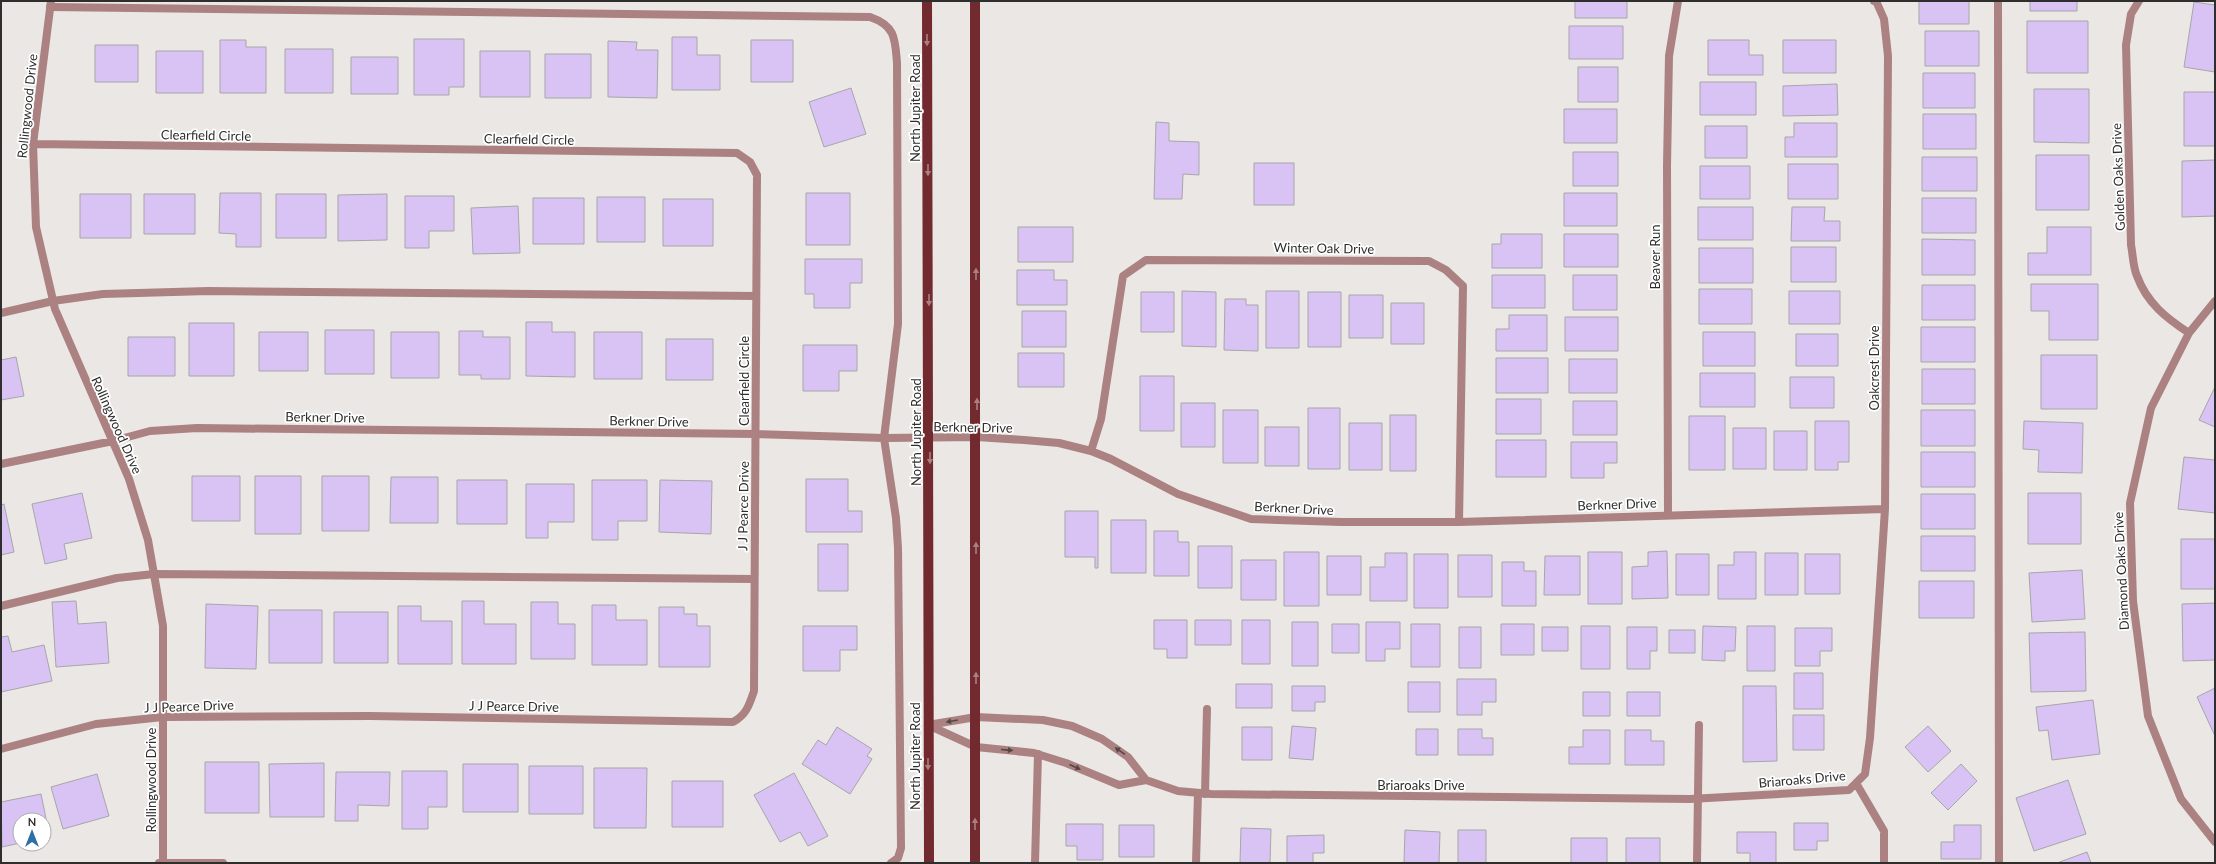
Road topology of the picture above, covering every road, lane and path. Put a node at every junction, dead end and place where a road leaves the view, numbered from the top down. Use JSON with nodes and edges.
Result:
{"nodes":[{"id":1,"x":927,"y":1,"type":"edge"},
{"id":2,"x":975,"y":1,"type":"edge"},
{"id":3,"x":1678,"y":1,"type":"edge"},
{"id":4,"x":1874,"y":1,"type":"edge"},
{"id":5,"x":1998,"y":1,"type":"edge"},
{"id":6,"x":2139,"y":1,"type":"edge"},
{"id":7,"x":51,"y":4,"type":"edge"},
{"id":8,"x":180,"y":5,"type":"edge"},
{"id":9,"x":33,"y":144,"type":"junction"},
{"id":10,"x":756,"y":296,"type":"junction"},
{"id":11,"x":2215,"y":301,"type":"edge"},
{"id":12,"x":53,"y":302,"type":"junction"},
{"id":13,"x":1,"y":313,"type":"edge"},
{"id":14,"x":2189,"y":333,"type":"junction"},
{"id":15,"x":756,"y":434,"type":"junction"},
{"id":16,"x":977,"y":437,"type":"junction"},
{"id":17,"x":884,"y":438,"type":"junction"},
{"id":18,"x":930,"y":438,"type":"junction"},
{"id":19,"x":113,"y":441,"type":"junction"},
{"id":20,"x":1091,"y":451,"type":"junction"},
{"id":21,"x":1,"y":464,"type":"edge"},
{"id":22,"x":1885,"y":509,"type":"junction"},
{"id":23,"x":1668,"y":514,"type":"junction"},
{"id":24,"x":1459,"y":522,"type":"junction"},
{"id":25,"x":154,"y":574,"type":"junction"},
{"id":26,"x":754,"y":579,"type":"junction"},
{"id":27,"x":1,"y":606,"type":"edge"},
{"id":28,"x":1207,"y":710,"type":"dead end"},
{"id":29,"x":976,"y":716,"type":"junction"},
{"id":30,"x":163,"y":717,"type":"junction"},
{"id":31,"x":928,"y":725,"type":"junction"},
{"id":32,"x":1699,"y":725,"type":"dead end"},
{"id":33,"x":1870,"y":738,"type":"joint"},
{"id":34,"x":976,"y":747,"type":"junction"},
{"id":35,"x":1,"y":749,"type":"edge"},
{"id":36,"x":1038,"y":754,"type":"junction"},
{"id":37,"x":1146,"y":780,"type":"junction"},
{"id":38,"x":1856,"y":784,"type":"junction"},
{"id":39,"x":1202,"y":793,"type":"junction"},
{"id":40,"x":1699,"y":799,"type":"junction"},
{"id":41,"x":2215,"y":842,"type":"edge"},
{"id":42,"x":162,"y":863,"type":"edge"},
{"id":43,"x":223,"y":863,"type":"edge"},
{"id":44,"x":891,"y":863,"type":"edge"},
{"id":45,"x":929,"y":863,"type":"edge"},
{"id":46,"x":975,"y":863,"type":"edge"},
{"id":47,"x":1035,"y":863,"type":"edge"},
{"id":48,"x":1196,"y":863,"type":"edge"},
{"id":49,"x":1697,"y":863,"type":"edge"},
{"id":50,"x":1884,"y":863,"type":"edge"},
{"id":51,"x":1999,"y":863,"type":"edge"}],
"edges":[{"from":1,"to":18,"type":"main road","name":"North Jupiter Road","one_way":true},
{"from":16,"to":2,"type":"main road","one_way":true},
{"from":3,"to":23,"type":"street","name":"Beaver Run"},
{"from":4,"to":22,"type":"street","name":"Oakcrest Drive"},
{"from":5,"to":51,"type":"street"},
{"from":6,"to":14,"type":"street","name":"Golden Oaks Drive"},
{"from":7,"to":8,"type":"street"},
{"from":7,"to":9,"type":"street","name":"Rollingwood Drive"},
{"from":8,"to":17,"type":"street"},
{"from":9,"to":10,"type":"street","name":"Clearfield Circle"},
{"from":9,"to":12,"type":"street","name":"Rollingwood Drive"},
{"from":10,"to":12,"type":"street"},
{"from":10,"to":15,"type":"street","name":"Clearfield Circle"},
{"from":11,"to":14,"type":"street","name":"Diamond Oaks Drive"},
{"from":12,"to":13,"type":"street"},
{"from":12,"to":19,"type":"street","name":"Rollingwood Drive"},
{"from":14,"to":41,"type":"street","name":"Diamond Oaks Drive"},
{"from":15,"to":17,"type":"street","name":"Berkner Drive"},
{"from":15,"to":19,"type":"street","name":"Berkner Drive"},
{"from":15,"to":26,"type":"street","name":"J J Pearce Drive"},
{"from":16,"to":18,"type":"street","name":"Berkner Drive"},
{"from":16,"to":20,"type":"street","name":"Berkner Drive"},
{"from":29,"to":16,"type":"main road","one_way":true},
{"from":17,"to":18,"type":"street","name":"Berkner Drive"},
{"from":17,"to":44,"type":"street"},
{"from":18,"to":31,"type":"main road","name":"North Jupiter Road","one_way":true},
{"from":19,"to":21,"type":"street","name":"Berkner Drive"},
{"from":19,"to":25,"type":"street","name":"Rollingwood Drive"},
{"from":20,"to":24,"type":"street","name":"Berkner Drive"},
{"from":20,"to":24,"type":"street","name":"Winter Oak Drive"},
{"from":22,"to":23,"type":"street","name":"Berkner Drive"},
{"from":22,"to":33,"type":"street","name":"Oakcrest Drive"},
{"from":23,"to":24,"type":"street","name":"Berkner Drive"},
{"from":25,"to":26,"type":"street"},
{"from":25,"to":27,"type":"street"},
{"from":25,"to":30,"type":"street","name":"Rollingwood Drive"},
{"from":26,"to":30,"type":"street","name":"J J Pearce Drive"},
{"from":28,"to":39,"type":"street"},
{"from":29,"to":31,"type":"street","one_way":true},
{"from":29,"to":34,"type":"main road"},
{"from":37,"to":29,"type":"street","one_way":true},
{"from":30,"to":35,"type":"street","name":"J J Pearce Drive"},
{"from":30,"to":42,"type":"street","name":"Rollingwood Drive"},
{"from":31,"to":34,"type":"street","name":"Briaroaks Drive"},
{"from":31,"to":45,"type":"main road","name":"North Jupiter Road","one_way":true},
{"from":32,"to":40,"type":"street"},
{"from":33,"to":38,"type":"street","name":"Briaroaks Drive"},
{"from":34,"to":36,"type":"street","name":"Briaroaks Drive","one_way":true},
{"from":46,"to":34,"type":"main road","one_way":true},
{"from":36,"to":37,"type":"street","name":"Briaroaks Drive","one_way":true},
{"from":36,"to":47,"type":"street"},
{"from":37,"to":39,"type":"street","name":"Briaroaks Drive"},
{"from":38,"to":40,"type":"street","name":"Briaroaks Drive"},
{"from":38,"to":50,"type":"street"},
{"from":39,"to":40,"type":"street","name":"Briaroaks Drive"},
{"from":39,"to":48,"type":"street"},
{"from":40,"to":49,"type":"street"},
{"from":42,"to":43,"type":"street"}]}
